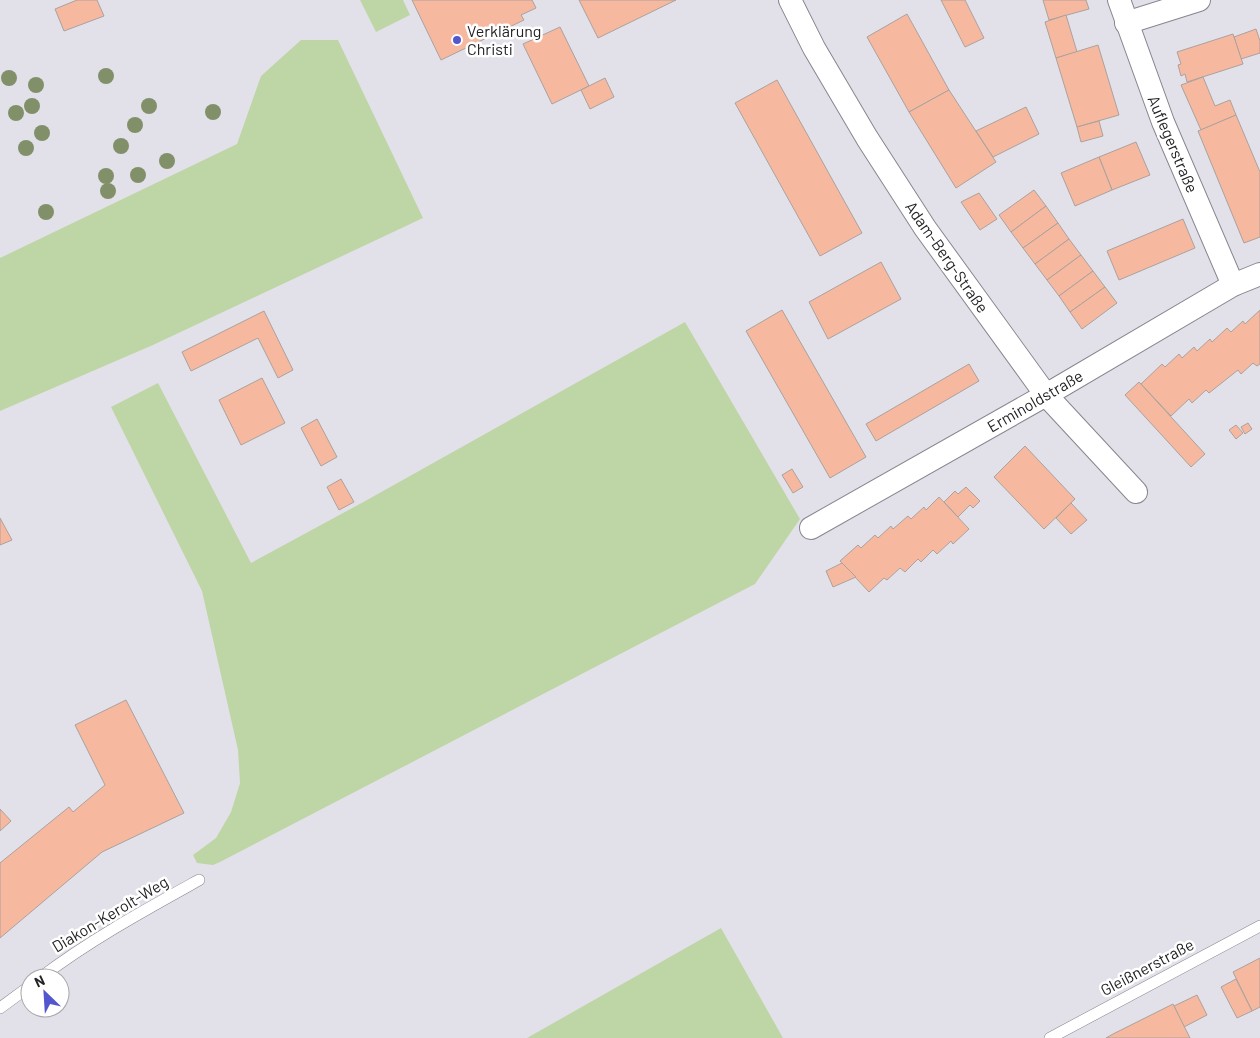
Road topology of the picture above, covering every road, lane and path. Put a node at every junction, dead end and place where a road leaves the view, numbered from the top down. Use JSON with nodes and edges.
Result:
{"nodes":[{"id":1,"x":790,"y":0,"type":"edge"},
{"id":2,"x":1118,"y":0,"type":"edge"},
{"id":3,"x":1199,"y":0,"type":"edge"},
{"id":4,"x":1126,"y":23,"type":"junction"},
{"id":5,"x":1260,"y":274,"type":"edge"},
{"id":6,"x":1233,"y":285,"type":"junction"},
{"id":7,"x":1046,"y":395,"type":"junction"},
{"id":8,"x":1136,"y":492,"type":"dead end"},
{"id":9,"x":811,"y":528,"type":"dead end"},
{"id":10,"x":199,"y":880,"type":"dead end"},
{"id":11,"x":1260,"y":926,"type":"edge"},
{"id":12,"x":53,"y":968,"type":"edge"},
{"id":13,"x":20,"y":993,"type":"edge"},
{"id":14,"x":0,"y":1008,"type":"edge"},
{"id":15,"x":1050,"y":1038,"type":"edge"}],
"edges":[{"from":1,"to":7,"type":"street","name":"Adam-Berg-Straße"},
{"from":2,"to":4,"type":"street","name":"Auflegerstraße"},
{"from":3,"to":4,"type":"street"},
{"from":4,"to":6,"type":"street","name":"Auflegerstraße"},
{"from":5,"to":6,"type":"street","name":"Erminoldstraße"},
{"from":6,"to":7,"type":"street","name":"Erminoldstraße"},
{"from":7,"to":8,"type":"street","name":"Adam-Berg-Straße"},
{"from":7,"to":9,"type":"street","name":"Erminoldstraße"},
{"from":10,"to":12,"type":"lane","name":"Diakon-Kerolt-Weg"},
{"from":11,"to":15,"type":"lane","name":"Gleißnerstraße"},
{"from":13,"to":14,"type":"lane"}]}
